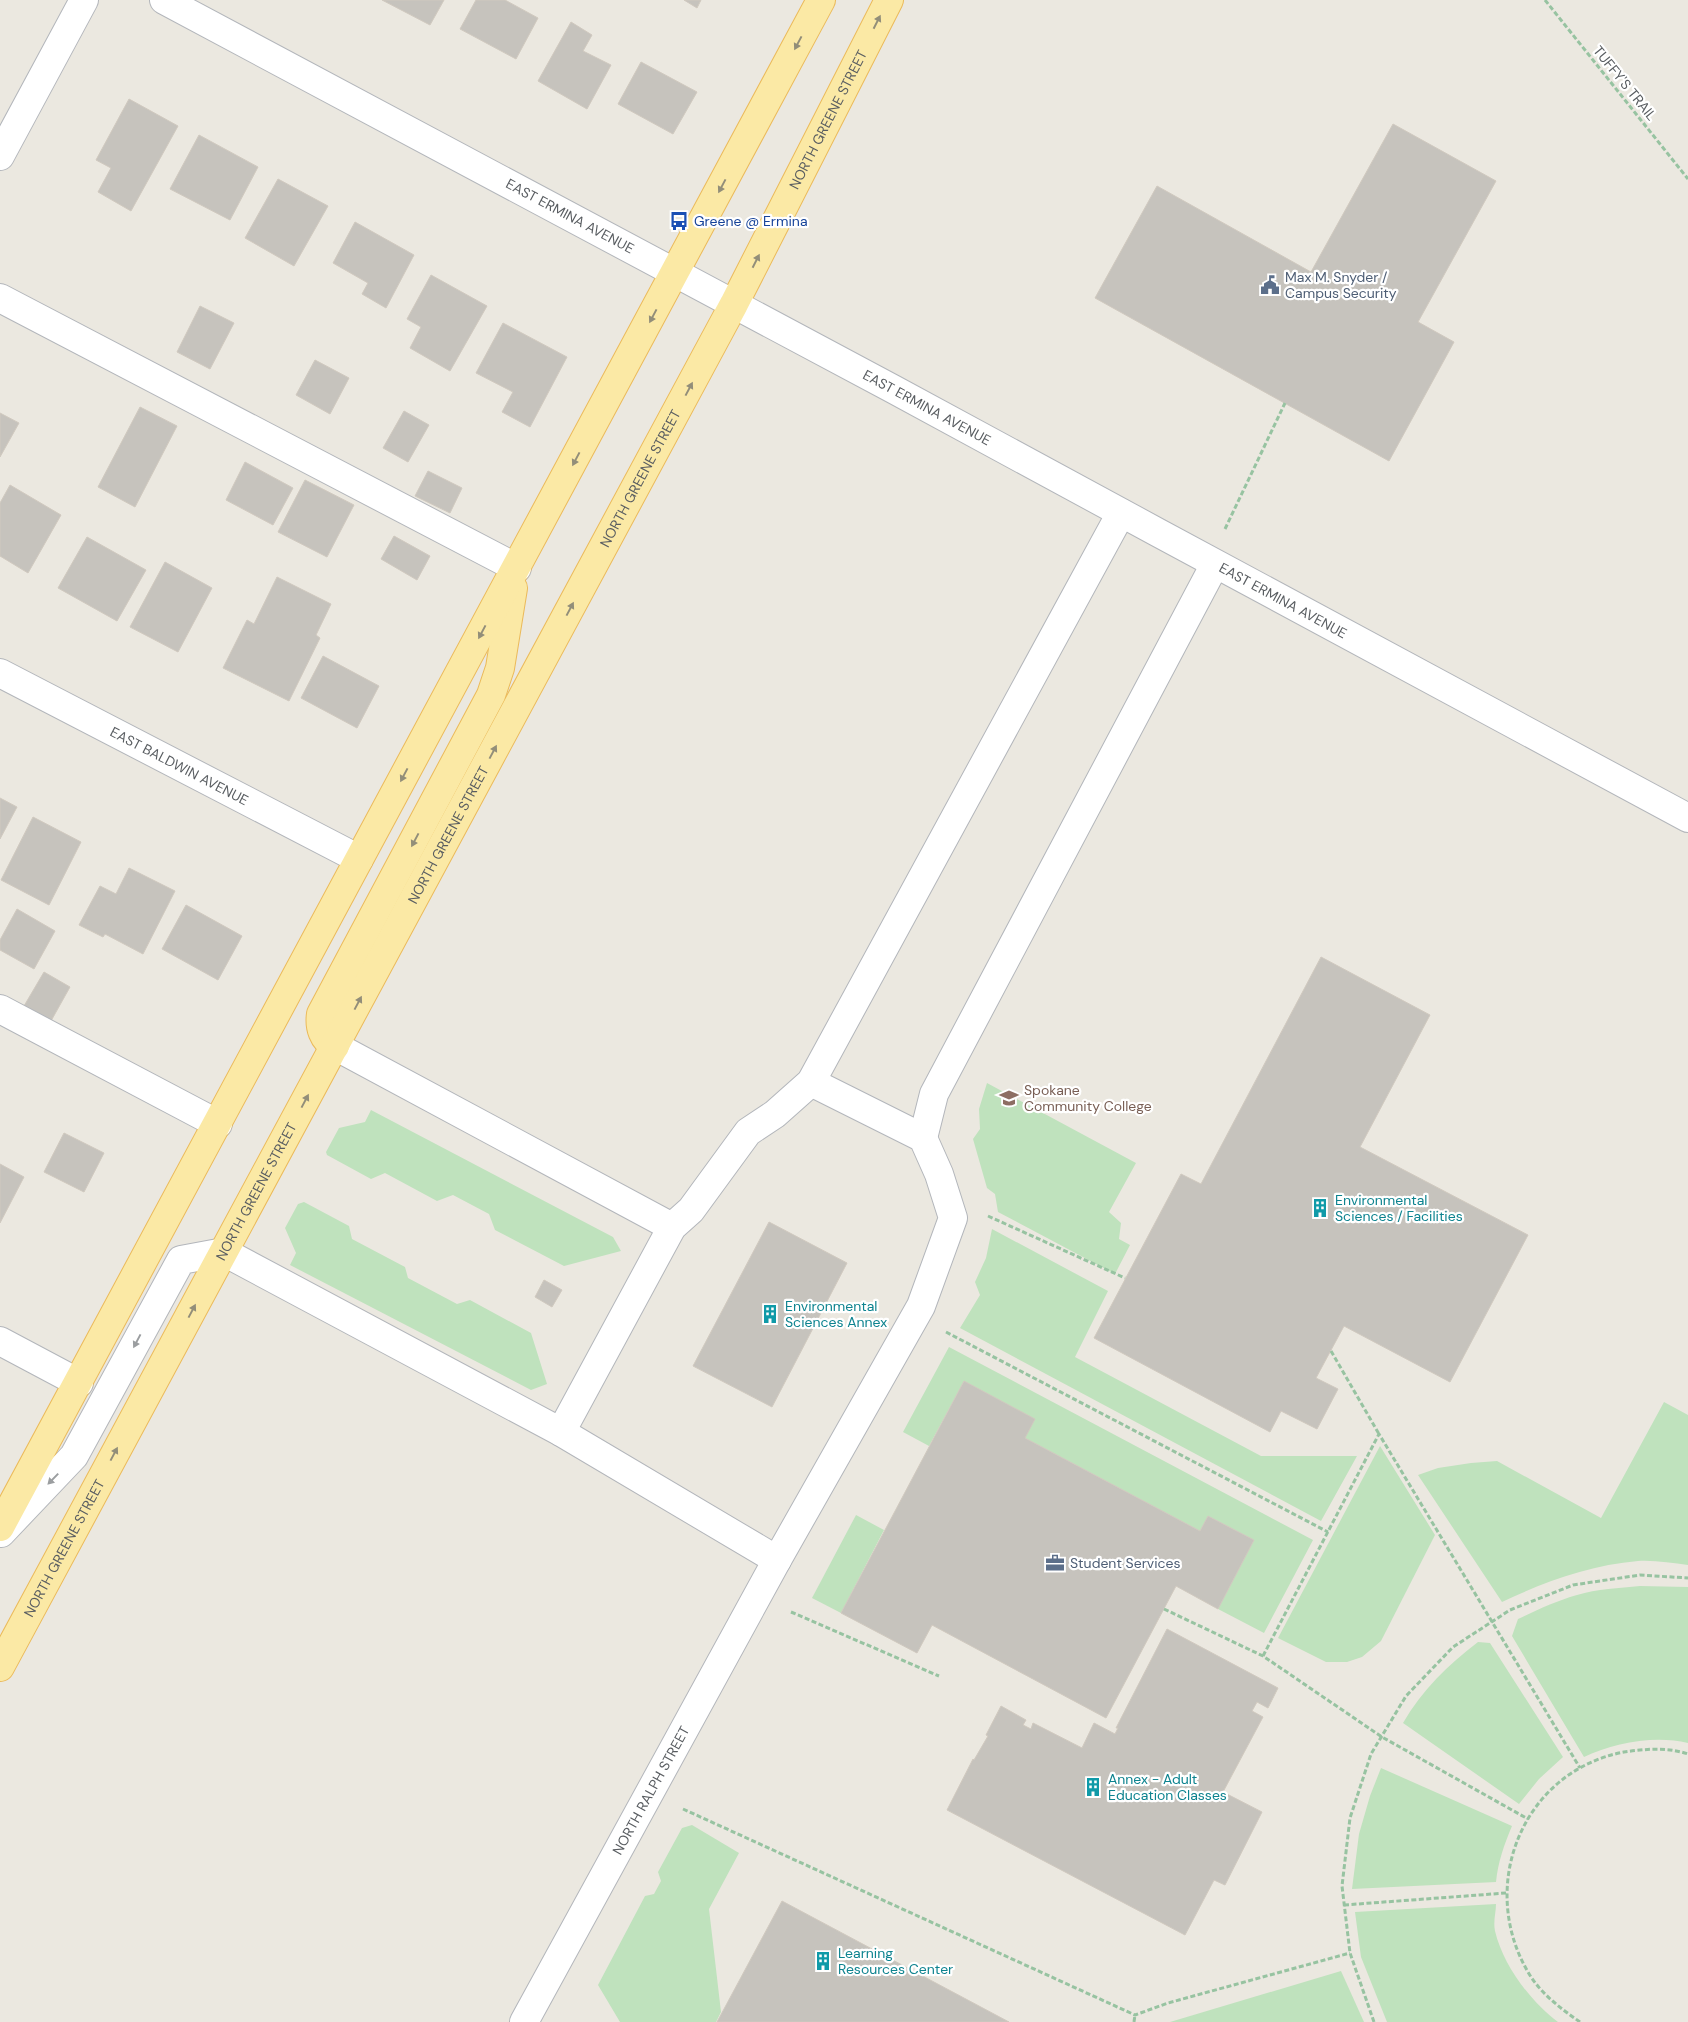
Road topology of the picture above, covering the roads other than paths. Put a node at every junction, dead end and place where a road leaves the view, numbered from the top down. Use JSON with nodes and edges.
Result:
{"nodes":[{"id":1,"x":84,"y":0,"type":"edge"},
{"id":2,"x":164,"y":0,"type":"edge"},
{"id":3,"x":821,"y":0,"type":"edge"},
{"id":4,"x":889,"y":0,"type":"edge"},
{"id":5,"x":0,"y":156,"type":"edge"},
{"id":6,"x":676,"y":273,"type":"junction"},
{"id":7,"x":0,"y":298,"type":"edge"},
{"id":8,"x":734,"y":304,"type":"junction"},
{"id":9,"x":1121,"y":512,"type":"junction"},
{"id":10,"x":1215,"y":564,"type":"junction"},
{"id":11,"x":516,"y":568,"type":"junction"},
{"id":12,"x":0,"y":673,"type":"edge"},
{"id":13,"x":1688,"y":818,"type":"edge"},
{"id":14,"x":359,"y":859,"type":"junction"},
{"id":15,"x":0,"y":1009,"type":"edge"},
{"id":16,"x":335,"y":1046,"type":"junction"},
{"id":17,"x":811,"y":1082,"type":"junction"},
{"id":18,"x":218,"y":1124,"type":"junction"},
{"id":19,"x":923,"y":1138,"type":"junction"},
{"id":20,"x":672,"y":1227,"type":"junction"},
{"id":21,"x":224,"y":1252,"type":"junction"},
{"id":22,"x":0,"y":1341,"type":"edge"},
{"id":23,"x":79,"y":1383,"type":"junction"},
{"id":24,"x":560,"y":1432,"type":"junction"},
{"id":25,"x":0,"y":1527,"type":"edge"},
{"id":26,"x":0,"y":1534,"type":"edge"},
{"id":27,"x":777,"y":1560,"type":"junction"},
{"id":28,"x":0,"y":1667,"type":"edge"},
{"id":29,"x":524,"y":2022,"type":"edge"}],
"edges":[{"from":1,"to":5,"type":"street"},
{"from":2,"to":6,"type":"street","name":"EAST ERMINA AVENUE"},
{"from":3,"to":6,"type":"main road","one_way":true},
{"from":8,"to":4,"type":"main road","name":"NORTH GREENE STREET","one_way":true},
{"from":6,"to":8,"type":"street","name":"EAST ERMINA AVENUE"},
{"from":6,"to":11,"type":"main road","one_way":true},
{"from":7,"to":11,"type":"street"},
{"from":8,"to":9,"type":"street","name":"EAST ERMINA AVENUE"},
{"from":16,"to":8,"type":"main road","name":"NORTH GREENE STREET","one_way":true},
{"from":9,"to":10,"type":"street","name":"EAST ERMINA AVENUE"},
{"from":9,"to":17,"type":"street"},
{"from":10,"to":13,"type":"street","name":"EAST ERMINA AVENUE"},
{"from":10,"to":19,"type":"street"},
{"from":11,"to":14,"type":"main road","one_way":true},
{"from":11,"to":16,"type":"main road","one_way":true},
{"from":12,"to":14,"type":"street","name":"EAST BALDWIN AVENUE"},
{"from":14,"to":18,"type":"main road"},
{"from":15,"to":18,"type":"street"},
{"from":16,"to":20,"type":"street"},
{"from":21,"to":16,"type":"main road","name":"NORTH GREENE STREET","one_way":true},
{"from":17,"to":19,"type":"street"},
{"from":17,"to":20,"type":"street"},
{"from":18,"to":23,"type":"main road"},
{"from":19,"to":27,"type":"street","name":"NORTH RALPH STREET"},
{"from":20,"to":24,"type":"street"},
{"from":21,"to":24,"type":"street"},
{"from":21,"to":26,"type":"street","one_way":true},
{"from":28,"to":21,"type":"main road","name":"NORTH GREENE STREET","one_way":true},
{"from":22,"to":23,"type":"street"},
{"from":23,"to":25,"type":"main road"},
{"from":24,"to":27,"type":"street"},
{"from":27,"to":29,"type":"street","name":"NORTH RALPH STREET"}]}
